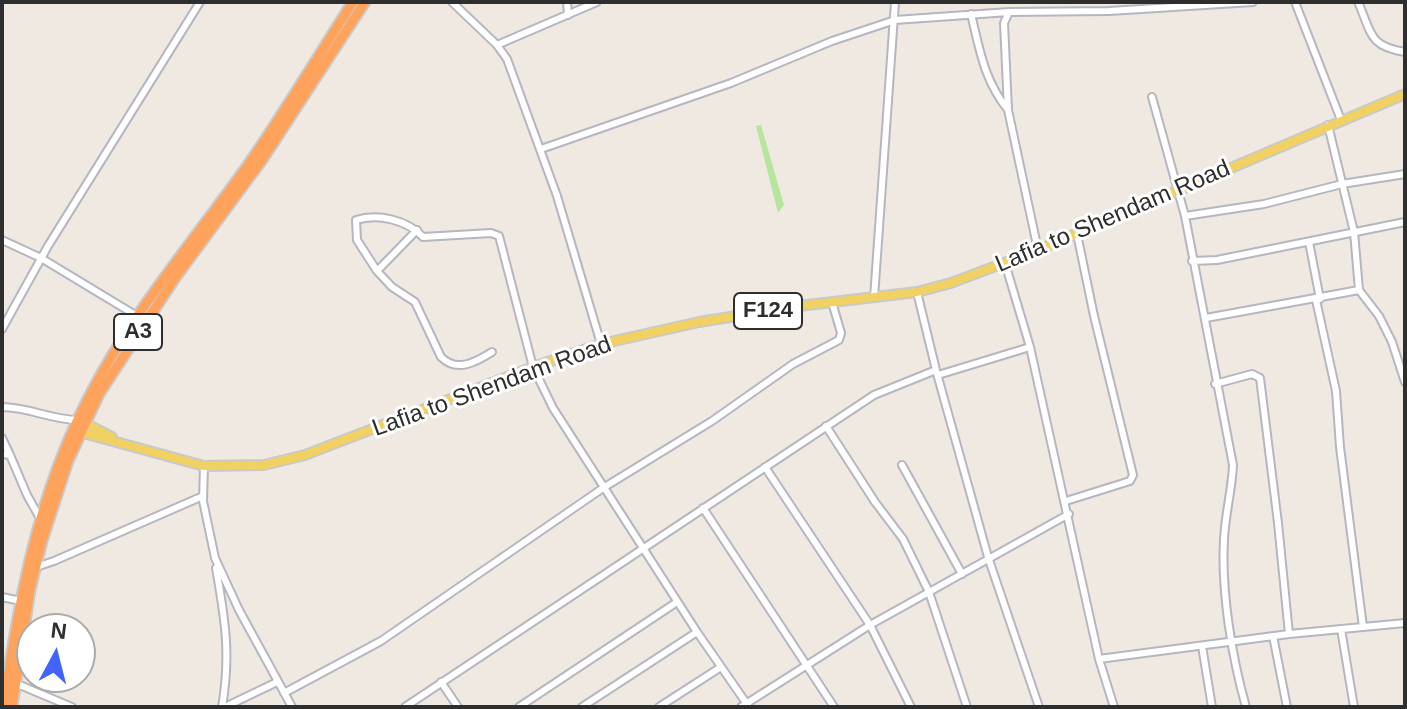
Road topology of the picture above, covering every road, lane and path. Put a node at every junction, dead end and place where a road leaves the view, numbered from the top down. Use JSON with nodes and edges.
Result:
{"nodes":[{"id":1,"x":200,"y":2,"type":"edge"},
{"id":2,"x":353,"y":2,"type":"edge"},
{"id":3,"x":365,"y":2,"type":"edge"},
{"id":4,"x":452,"y":2,"type":"edge"},
{"id":5,"x":567,"y":2,"type":"edge"},
{"id":6,"x":597,"y":2,"type":"edge"},
{"id":7,"x":895,"y":2,"type":"edge"},
{"id":8,"x":1253,"y":2,"type":"edge"},
{"id":9,"x":1295,"y":2,"type":"edge"},
{"id":10,"x":1358,"y":2,"type":"edge"},
{"id":11,"x":1216,"y":3,"type":"edge"},
{"id":12,"x":1154,"y":5,"type":"edge"},
{"id":13,"x":1009,"y":12,"type":"junction"},
{"id":14,"x":971,"y":14,"type":"junction"},
{"id":15,"x":568,"y":15,"type":"junction"},
{"id":16,"x":895,"y":20,"type":"junction"},
{"id":17,"x":497,"y":45,"type":"junction"},
{"id":18,"x":1405,"y":52,"type":"edge"},
{"id":19,"x":1405,"y":94,"type":"edge"},
{"id":20,"x":1152,"y":97,"type":"dead end"},
{"id":21,"x":1008,"y":110,"type":"junction"},
{"id":22,"x":1341,"y":120,"type":"junction"},
{"id":23,"x":1328,"y":125,"type":"junction"},
{"id":24,"x":541,"y":149,"type":"junction"},
{"id":25,"x":1405,"y":174,"type":"edge"},
{"id":26,"x":1342,"y":184,"type":"junction"},
{"id":27,"x":1177,"y":190,"type":"junction"},
{"id":28,"x":1185,"y":216,"type":"junction"},
{"id":29,"x":1405,"y":222,"type":"edge"},
{"id":30,"x":417,"y":230,"type":"junction"},
{"id":31,"x":1354,"y":232,"type":"junction"},
{"id":32,"x":1077,"y":234,"type":"junction"},
{"id":33,"x":2,"y":240,"type":"edge"},
{"id":34,"x":1309,"y":242,"type":"junction"},
{"id":35,"x":1038,"y":250,"type":"junction"},
{"id":36,"x":41,"y":258,"type":"junction"},
{"id":37,"x":1192,"y":261,"type":"junction"},
{"id":38,"x":1005,"y":263,"type":"junction"},
{"id":39,"x":377,"y":271,"type":"junction"},
{"id":40,"x":1359,"y":290,"type":"junction"},
{"id":41,"x":917,"y":292,"type":"junction"},
{"id":42,"x":874,"y":298,"type":"junction"},
{"id":43,"x":1318,"y":300,"type":"junction"},
{"id":44,"x":832,"y":302,"type":"junction"},
{"id":45,"x":137,"y":316,"type":"junction"},
{"id":46,"x":1206,"y":318,"type":"junction"},
{"id":47,"x":2,"y":329,"type":"edge"},
{"id":48,"x":601,"y":344,"type":"junction"},
{"id":49,"x":1030,"y":347,"type":"junction"},
{"id":50,"x":492,"y":352,"type":"dead end"},
{"id":51,"x":533,"y":367,"type":"junction"},
{"id":52,"x":937,"y":372,"type":"junction"},
{"id":53,"x":1405,"y":382,"type":"edge"},
{"id":54,"x":1215,"y":384,"type":"junction"},
{"id":55,"x":2,"y":407,"type":"edge"},
{"id":56,"x":77,"y":425,"type":"junction"},
{"id":57,"x":826,"y":426,"type":"junction"},
{"id":58,"x":2,"y":438,"type":"edge"},
{"id":59,"x":2,"y":454,"type":"edge"},
{"id":60,"x":10,"y":455,"type":"junction"},
{"id":61,"x":902,"y":465,"type":"dead end"},
{"id":62,"x":204,"y":466,"type":"junction"},
{"id":63,"x":765,"y":467,"type":"junction"},
{"id":64,"x":603,"y":488,"type":"junction"},
{"id":65,"x":203,"y":496,"type":"junction"},
{"id":66,"x":1066,"y":501,"type":"junction"},
{"id":67,"x":703,"y":508,"type":"junction"},
{"id":68,"x":1069,"y":514,"type":"junction"},
{"id":69,"x":42,"y":520,"type":"junction"},
{"id":70,"x":643,"y":549,"type":"junction"},
{"id":71,"x":988,"y":557,"type":"junction"},
{"id":72,"x":215,"y":558,"type":"junction"},
{"id":73,"x":36,"y":567,"type":"junction"},
{"id":74,"x":962,"y":574,"type":"junction"},
{"id":75,"x":929,"y":592,"type":"junction"},
{"id":76,"x":2,"y":597,"type":"edge"},
{"id":77,"x":21,"y":601,"type":"junction"},
{"id":78,"x":677,"y":602,"type":"junction"},
{"id":79,"x":1405,"y":623,"type":"edge"},
{"id":80,"x":870,"y":625,"type":"junction"},
{"id":81,"x":1363,"y":627,"type":"junction"},
{"id":82,"x":1341,"y":629,"type":"junction"},
{"id":83,"x":697,"y":632,"type":"junction"},
{"id":84,"x":1289,"y":634,"type":"junction"},
{"id":85,"x":1273,"y":636,"type":"junction"},
{"id":86,"x":1231,"y":643,"type":"junction"},
{"id":87,"x":1202,"y":646,"type":"junction"},
{"id":88,"x":1099,"y":659,"type":"junction"},
{"id":89,"x":807,"y":664,"type":"junction"},
{"id":90,"x":721,"y":667,"type":"junction"},
{"id":91,"x":8,"y":679,"type":"edge"},
{"id":92,"x":277,"y":682,"type":"junction"},
{"id":93,"x":441,"y":682,"type":"junction"},
{"id":94,"x":284,"y":693,"type":"junction"},
{"id":95,"x":745,"y":706,"type":"edge"},
{"id":96,"x":4,"y":707,"type":"edge"},
{"id":97,"x":12,"y":707,"type":"edge"},
{"id":98,"x":72,"y":707,"type":"edge"},
{"id":99,"x":223,"y":707,"type":"edge"},
{"id":100,"x":292,"y":707,"type":"edge"},
{"id":101,"x":405,"y":707,"type":"edge"},
{"id":102,"x":458,"y":707,"type":"edge"},
{"id":103,"x":519,"y":707,"type":"edge"},
{"id":104,"x":582,"y":707,"type":"edge"},
{"id":105,"x":659,"y":707,"type":"edge"},
{"id":106,"x":834,"y":707,"type":"edge"},
{"id":107,"x":911,"y":707,"type":"edge"},
{"id":108,"x":967,"y":707,"type":"edge"},
{"id":109,"x":1039,"y":707,"type":"edge"},
{"id":110,"x":1114,"y":707,"type":"edge"},
{"id":111,"x":1212,"y":707,"type":"edge"},
{"id":112,"x":1246,"y":707,"type":"edge"},
{"id":113,"x":1287,"y":707,"type":"edge"},
{"id":114,"x":1354,"y":707,"type":"edge"}],
"edges":[{"from":1,"to":36,"type":"street"},
{"from":2,"to":45,"type":"highway","number":"A3"},
{"from":3,"to":56,"type":"highway","number":"A3"},
{"from":4,"to":17,"type":"street"},
{"from":5,"to":15,"type":"street"},
{"from":6,"to":15,"type":"street"},
{"from":7,"to":16,"type":"street"},
{"from":8,"to":11,"type":"street"},
{"from":9,"to":22,"type":"street"},
{"from":10,"to":18,"type":"street"},
{"from":11,"to":12,"type":"street"},
{"from":12,"to":13,"type":"street"},
{"from":13,"to":14,"type":"street"},
{"from":13,"to":21,"type":"street"},
{"from":14,"to":16,"type":"street"},
{"from":14,"to":21,"type":"street"},
{"from":15,"to":17,"type":"street"},
{"from":16,"to":24,"type":"street"},
{"from":16,"to":42,"type":"street"},
{"from":17,"to":24,"type":"street"},
{"from":19,"to":22,"type":"main road","name":"Lafia to Shendam Road","number":"F124"},
{"from":20,"to":27,"type":"street"},
{"from":21,"to":35,"type":"street"},
{"from":22,"to":23,"type":"main road","name":"Lafia to Shendam Road","number":"F124"},
{"from":23,"to":26,"type":"street"},
{"from":23,"to":27,"type":"main road","name":"Lafia to Shendam Road","number":"F124"},
{"from":24,"to":48,"type":"street"},
{"from":25,"to":26,"type":"street"},
{"from":26,"to":28,"type":"street"},
{"from":26,"to":31,"type":"street"},
{"from":27,"to":28,"type":"street"},
{"from":27,"to":32,"type":"main road","name":"Lafia to Shendam Road","number":"F124"},
{"from":28,"to":37,"type":"street"},
{"from":29,"to":31,"type":"street"},
{"from":30,"to":39,"type":"street"},
{"from":30,"to":39,"type":"street"},
{"from":30,"to":51,"type":"street"},
{"from":31,"to":34,"type":"street"},
{"from":31,"to":40,"type":"street"},
{"from":32,"to":35,"type":"main road","name":"Lafia to Shendam Road","number":"F124"},
{"from":32,"to":66,"type":"street"},
{"from":33,"to":36,"type":"street"},
{"from":34,"to":37,"type":"street"},
{"from":34,"to":43,"type":"street"},
{"from":35,"to":38,"type":"main road","name":"Lafia to Shendam Road","number":"F124"},
{"from":36,"to":45,"type":"street"},
{"from":36,"to":47,"type":"street"},
{"from":37,"to":46,"type":"street"},
{"from":38,"to":41,"type":"main road","name":"Lafia to Shendam Road","number":"F124"},
{"from":38,"to":49,"type":"street"},
{"from":39,"to":50,"type":"street"},
{"from":40,"to":43,"type":"street"},
{"from":40,"to":53,"type":"street"},
{"from":41,"to":42,"type":"main road","name":"Lafia to Shendam Road","number":"F124"},
{"from":41,"to":52,"type":"street"},
{"from":42,"to":44,"type":"main road","name":"Lafia to Shendam Road","number":"F124"},
{"from":43,"to":46,"type":"street"},
{"from":43,"to":81,"type":"street"},
{"from":44,"to":48,"type":"main road","name":"Lafia to Shendam Road","number":"F124"},
{"from":44,"to":64,"type":"street"},
{"from":45,"to":56,"type":"highway","number":"A3"},
{"from":46,"to":54,"type":"street"},
{"from":48,"to":51,"type":"main road","name":"Lafia to Shendam Road","number":"F124"},
{"from":49,"to":52,"type":"street"},
{"from":49,"to":66,"type":"street"},
{"from":51,"to":62,"type":"main road","name":"Lafia to Shendam Road","number":"F124"},
{"from":51,"to":64,"type":"street"},
{"from":52,"to":57,"type":"street"},
{"from":52,"to":71,"type":"street"},
{"from":54,"to":84,"type":"street"},
{"from":54,"to":86,"type":"street"},
{"from":55,"to":56,"type":"street"},
{"from":56,"to":62,"type":"main road","name":"Lafia to Shendam Road","number":"F124"},
{"from":56,"to":69,"type":"highway","number":"A3"},
{"from":56,"to":73,"type":"highway","number":"A3"},
{"from":57,"to":63,"type":"street"},
{"from":57,"to":75,"type":"street"},
{"from":58,"to":60,"type":"street"},
{"from":59,"to":60,"type":"street"},
{"from":60,"to":69,"type":"street"},
{"from":61,"to":74,"type":"street"},
{"from":62,"to":65,"type":"street"},
{"from":63,"to":67,"type":"street"},
{"from":63,"to":80,"type":"street"},
{"from":64,"to":70,"type":"street"},
{"from":64,"to":94,"type":"street"},
{"from":65,"to":72,"type":"street"},
{"from":65,"to":73,"type":"street"},
{"from":66,"to":68,"type":"street"},
{"from":67,"to":70,"type":"street"},
{"from":67,"to":89,"type":"street"},
{"from":68,"to":71,"type":"street"},
{"from":68,"to":88,"type":"street"},
{"from":69,"to":77,"type":"highway","number":"A3"},
{"from":70,"to":78,"type":"street"},
{"from":70,"to":93,"type":"street"},
{"from":71,"to":74,"type":"street"},
{"from":71,"to":109,"type":"street"},
{"from":72,"to":92,"type":"street"},
{"from":72,"to":99,"type":"street"},
{"from":73,"to":91,"type":"highway","number":"A3"},
{"from":74,"to":75,"type":"street"},
{"from":75,"to":80,"type":"street"},
{"from":75,"to":108,"type":"street"},
{"from":76,"to":77,"type":"street"},
{"from":77,"to":91,"type":"highway","number":"A3"},
{"from":78,"to":83,"type":"street"},
{"from":78,"to":103,"type":"street"},
{"from":79,"to":81,"type":"street"},
{"from":80,"to":89,"type":"street"},
{"from":80,"to":107,"type":"street"},
{"from":81,"to":82,"type":"street"},
{"from":82,"to":84,"type":"street"},
{"from":82,"to":114,"type":"street"},
{"from":83,"to":90,"type":"street"},
{"from":83,"to":104,"type":"street"},
{"from":84,"to":85,"type":"street"},
{"from":85,"to":86,"type":"street"},
{"from":85,"to":113,"type":"street"},
{"from":86,"to":87,"type":"street"},
{"from":86,"to":112,"type":"street"},
{"from":87,"to":88,"type":"street"},
{"from":87,"to":111,"type":"street"},
{"from":88,"to":110,"type":"street"},
{"from":89,"to":95,"type":"street"},
{"from":89,"to":106,"type":"street"},
{"from":90,"to":95,"type":"street"},
{"from":90,"to":105,"type":"street"},
{"from":91,"to":96,"type":"highway","number":"A3"},
{"from":91,"to":97,"type":"highway","number":"A3"},
{"from":91,"to":98,"type":"street"},
{"from":92,"to":94,"type":"street"},
{"from":92,"to":99,"type":"street"},
{"from":93,"to":101,"type":"street"},
{"from":93,"to":102,"type":"street"},
{"from":94,"to":100,"type":"street"}]}
